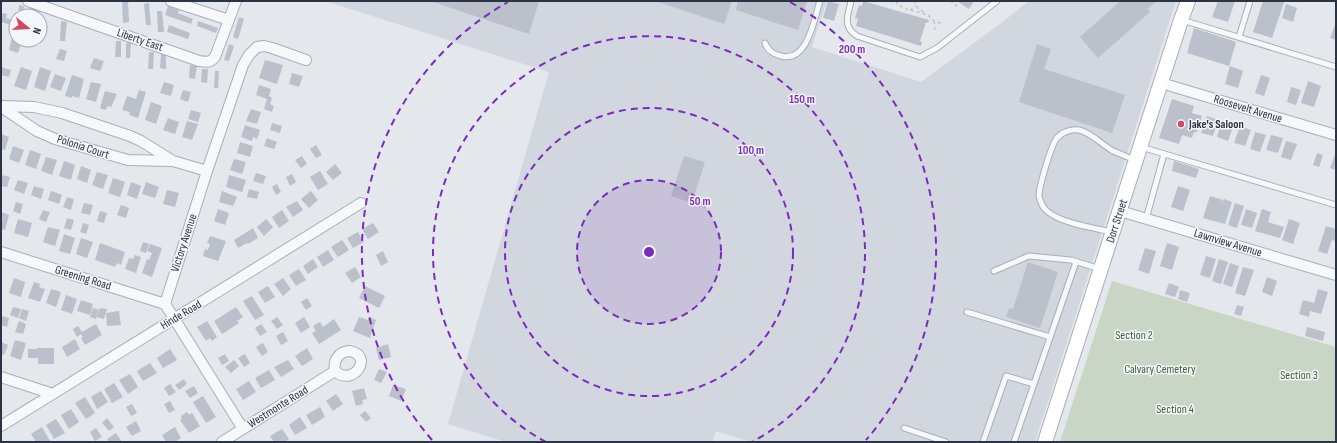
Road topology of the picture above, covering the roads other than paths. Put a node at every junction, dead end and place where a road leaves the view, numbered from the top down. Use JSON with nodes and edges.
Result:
{"nodes":[{"id":1,"x":28,"y":1,"type":"edge"},
{"id":2,"x":171,"y":1,"type":"edge"},
{"id":3,"x":236,"y":1,"type":"edge"},
{"id":4,"x":820,"y":1,"type":"edge"},
{"id":5,"x":851,"y":1,"type":"edge"},
{"id":6,"x":997,"y":1,"type":"edge"},
{"id":7,"x":1188,"y":1,"type":"edge"},
{"id":8,"x":1250,"y":1,"type":"edge"},
{"id":9,"x":229,"y":20,"type":"junction"},
{"id":10,"x":1181,"y":20,"type":"junction"},
{"id":11,"x":1239,"y":37,"type":"junction"},
{"id":12,"x":765,"y":43,"type":"dead end"},
{"id":13,"x":306,"y":60,"type":"dead end"},
{"id":14,"x":1336,"y":67,"type":"edge"},
{"id":15,"x":1161,"y":83,"type":"junction"},
{"id":16,"x":1,"y":106,"type":"edge"},
{"id":17,"x":1336,"y":135,"type":"edge"},
{"id":18,"x":1140,"y":147,"type":"junction"},
{"id":19,"x":1164,"y":154,"type":"junction"},
{"id":20,"x":173,"y":161,"type":"junction"},
{"id":21,"x":1136,"y":161,"type":"junction"},
{"id":22,"x":207,"y":171,"type":"junction"},
{"id":23,"x":362,"y":203,"type":"dead end"},
{"id":24,"x":1336,"y":205,"type":"edge"},
{"id":25,"x":1120,"y":211,"type":"junction"},
{"id":26,"x":1146,"y":219,"type":"junction"},
{"id":27,"x":1113,"y":232,"type":"junction"},
{"id":28,"x":1,"y":252,"type":"edge"},
{"id":29,"x":1076,"y":262,"type":"junction"},
{"id":30,"x":1101,"y":269,"type":"junction"},
{"id":31,"x":994,"y":271,"type":"dead end"},
{"id":32,"x":1336,"y":275,"type":"edge"},
{"id":33,"x":165,"y":304,"type":"junction"},
{"id":34,"x":967,"y":312,"type":"dead end"},
{"id":35,"x":174,"y":319,"type":"junction"},
{"id":36,"x":1050,"y":337,"type":"junction"},
{"id":37,"x":335,"y":371,"type":"dead end"},
{"id":38,"x":1,"y":377,"type":"edge"},
{"id":39,"x":1034,"y":384,"type":"junction"},
{"id":40,"x":53,"y":394,"type":"junction"},
{"id":41,"x":1,"y":426,"type":"edge"},
{"id":42,"x":904,"y":428,"type":"dead end"},
{"id":43,"x":243,"y":429,"type":"junction"},
{"id":44,"x":222,"y":442,"type":"edge"},
{"id":45,"x":946,"y":442,"type":"edge"},
{"id":46,"x":983,"y":442,"type":"edge"},
{"id":47,"x":1014,"y":442,"type":"edge"},
{"id":48,"x":1045,"y":442,"type":"edge"}],
"edges":[{"from":1,"to":9,"type":"street","name":"Liberty East"},
{"from":2,"to":9,"type":"street"},
{"from":3,"to":9,"type":"street"},
{"from":4,"to":12,"type":"lane"},
{"from":5,"to":6,"type":"lane"},
{"from":7,"to":10,"type":"main road","name":"Dorr Street"},
{"from":8,"to":11,"type":"lane"},
{"from":10,"to":11,"type":"lane"},
{"from":10,"to":15,"type":"main road","name":"Dorr Street"},
{"from":11,"to":14,"type":"lane"},
{"from":13,"to":22,"type":"street","name":"Victory Avenue"},
{"from":15,"to":17,"type":"street","name":"Roosevelt Avenue"},
{"from":15,"to":18,"type":"main road","name":"Dorr Street"},
{"from":16,"to":20,"type":"street","name":"Polonia Court"},
{"from":16,"to":20,"type":"street","name":"Polonia Court"},
{"from":18,"to":19,"type":"lane"},
{"from":18,"to":21,"type":"main road","name":"Dorr Street"},
{"from":19,"to":24,"type":"lane"},
{"from":19,"to":26,"type":"lane"},
{"from":20,"to":22,"type":"street","name":"Polonia Court"},
{"from":21,"to":25,"type":"main road","name":"Dorr Street"},
{"from":21,"to":27,"type":"lane"},
{"from":22,"to":33,"type":"street","name":"Victory Avenue"},
{"from":23,"to":35,"type":"street","name":"Hinde Road"},
{"from":25,"to":26,"type":"street","name":"Lawnview Avenue"},
{"from":25,"to":27,"type":"main road","name":"Dorr Street"},
{"from":26,"to":32,"type":"street","name":"Lawnview Avenue"},
{"from":27,"to":30,"type":"main road","name":"Dorr Street"},
{"from":28,"to":33,"type":"street","name":"Greening Road"},
{"from":29,"to":30,"type":"lane"},
{"from":29,"to":31,"type":"lane"},
{"from":29,"to":36,"type":"lane"},
{"from":30,"to":48,"type":"main road","name":"Dorr Street"},
{"from":33,"to":35,"type":"street"},
{"from":34,"to":36,"type":"lane"},
{"from":35,"to":40,"type":"street","name":"Hinde Road"},
{"from":35,"to":43,"type":"street"},
{"from":36,"to":39,"type":"lane"},
{"from":37,"to":43,"type":"street","name":"Westmonte Road"},
{"from":38,"to":40,"type":"street"},
{"from":39,"to":46,"type":"lane"},
{"from":39,"to":47,"type":"lane"},
{"from":40,"to":41,"type":"street","name":"Hinde Road"},
{"from":42,"to":45,"type":"lane"},
{"from":43,"to":44,"type":"street","name":"Westmonte Road"}]}
